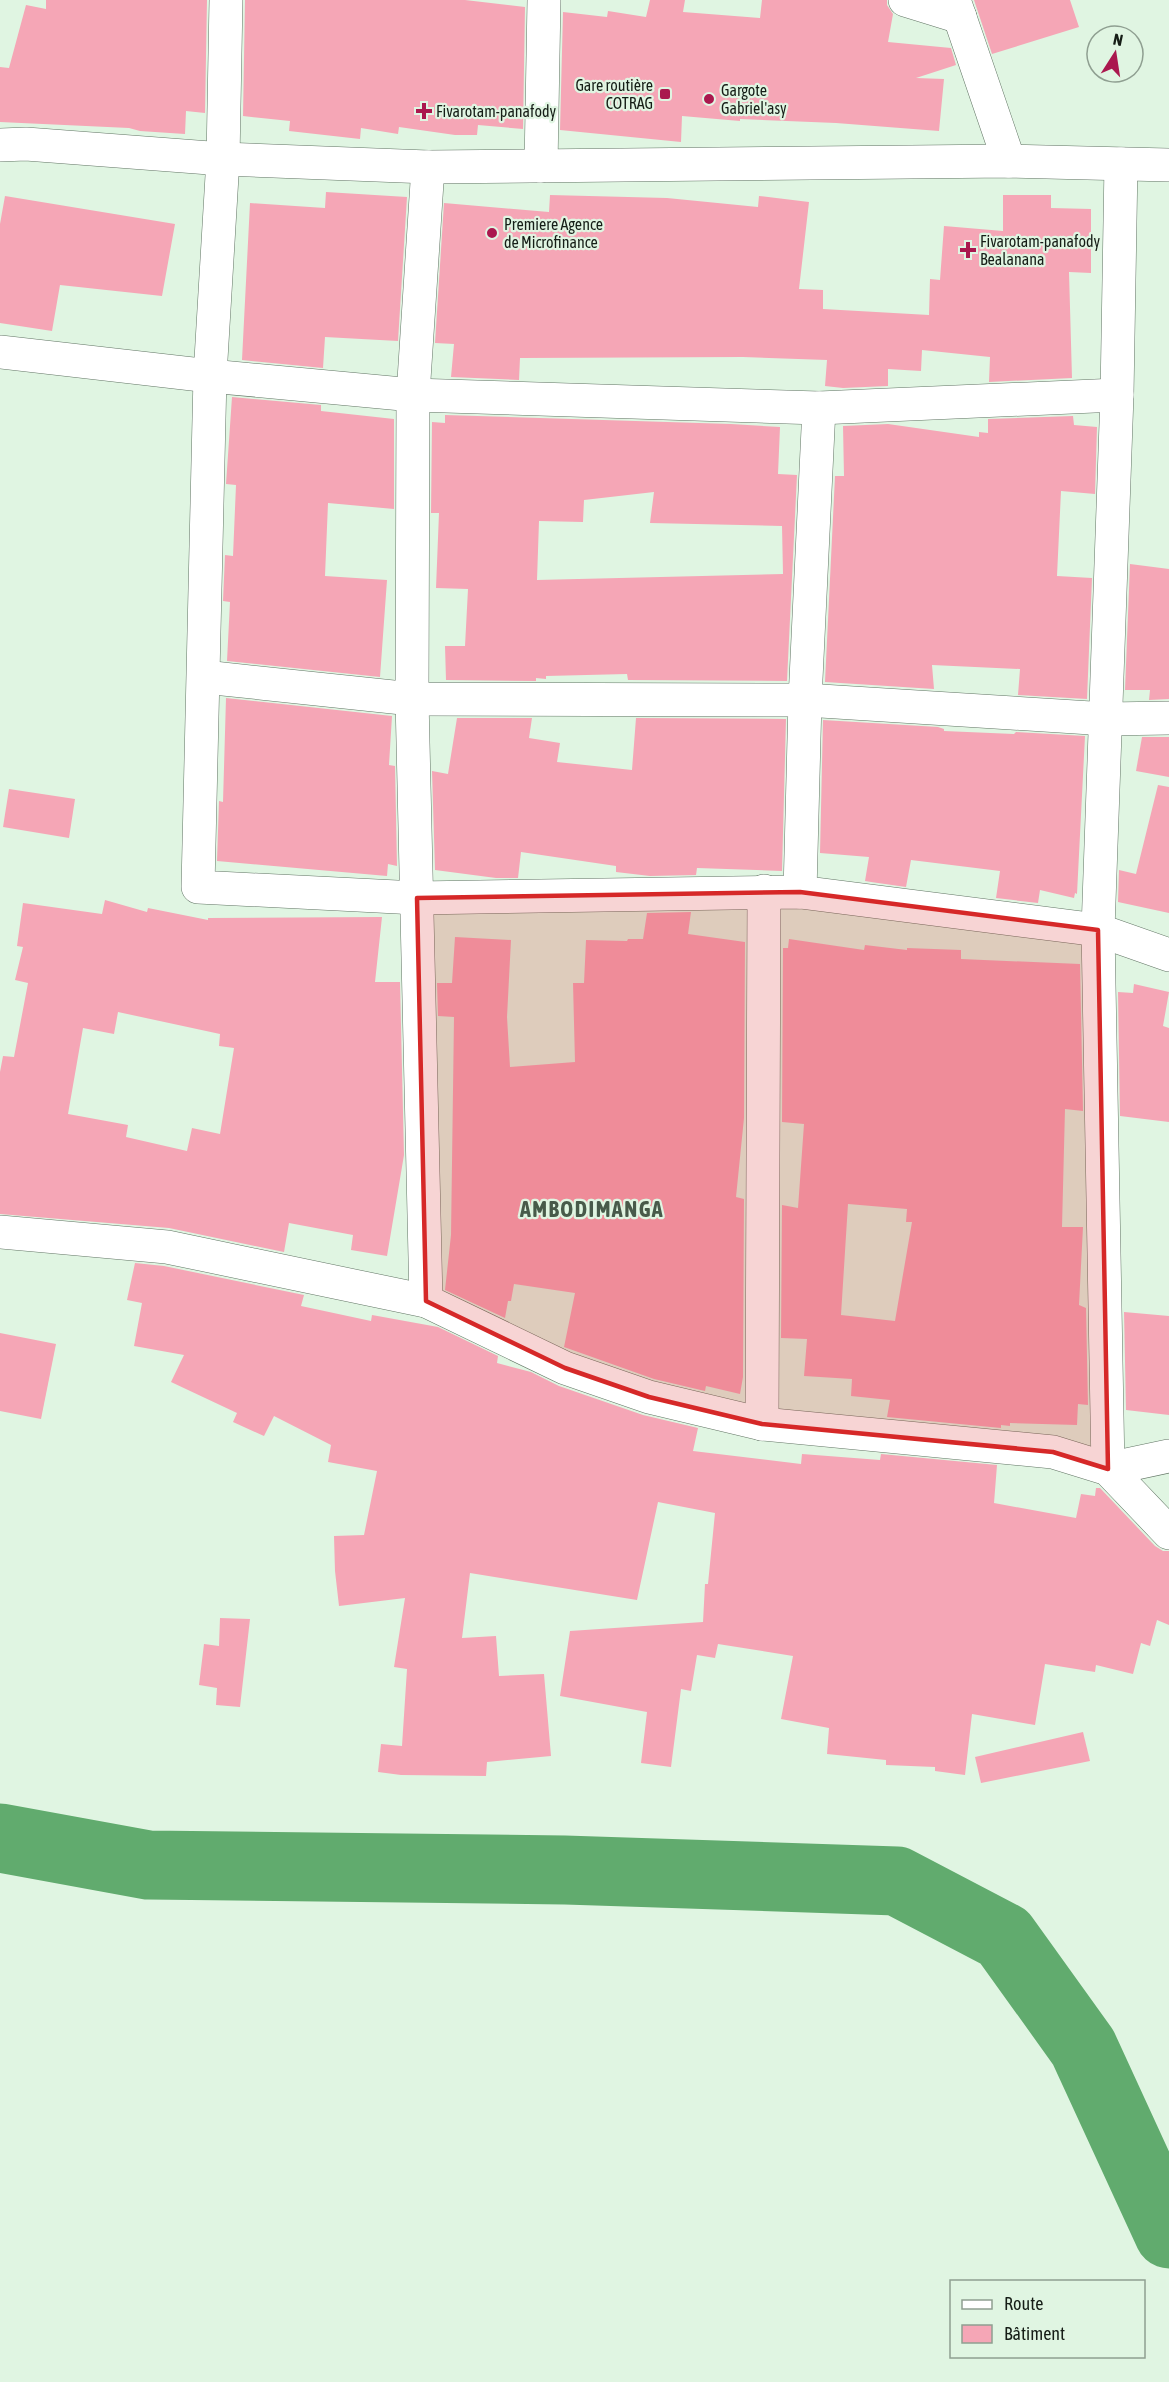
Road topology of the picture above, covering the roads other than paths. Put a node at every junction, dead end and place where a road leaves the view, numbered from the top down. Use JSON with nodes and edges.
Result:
{"nodes":[{"id":1,"x":226,"y":0,"type":"edge"},
{"id":2,"x":544,"y":0,"type":"edge"},
{"id":3,"x":905,"y":0,"type":"edge"},
{"id":4,"x":957,"y":9,"type":"edge"},
{"id":5,"x":0,"y":145,"type":"edge"},
{"id":6,"x":222,"y":159,"type":"junction"},
{"id":7,"x":1009,"y":161,"type":"junction"},
{"id":8,"x":1121,"y":164,"type":"junction"},
{"id":9,"x":1169,"y":165,"type":"edge"},
{"id":10,"x":541,"y":166,"type":"junction"},
{"id":11,"x":428,"y":167,"type":"junction"},
{"id":12,"x":0,"y":352,"type":"edge"},
{"id":13,"x":210,"y":376,"type":"junction"},
{"id":14,"x":413,"y":395,"type":"junction"},
{"id":15,"x":1117,"y":395,"type":"junction"},
{"id":16,"x":819,"y":408,"type":"junction"},
{"id":17,"x":204,"y":677,"type":"junction"},
{"id":18,"x":412,"y":699,"type":"junction"},
{"id":19,"x":805,"y":700,"type":"junction"},
{"id":20,"x":1169,"y":718,"type":"edge"},
{"id":21,"x":1107,"y":719,"type":"junction"},
{"id":22,"x":764,"y":891,"type":"junction"},
{"id":23,"x":800,"y":892,"type":"junction"},
{"id":24,"x":417,"y":898,"type":"junction"},
{"id":25,"x":1098,"y":930,"type":"junction"},
{"id":26,"x":1169,"y":955,"type":"edge"},
{"id":27,"x":0,"y":1232,"type":"edge"},
{"id":28,"x":426,"y":1301,"type":"junction"},
{"id":29,"x":762,"y":1424,"type":"junction"},
{"id":30,"x":1169,"y":1456,"type":"edge"},
{"id":31,"x":1108,"y":1469,"type":"junction"},
{"id":32,"x":1169,"y":1533,"type":"edge"}],
"edges":[{"from":1,"to":6,"type":"street"},
{"from":2,"to":10,"type":"street"},
{"from":3,"to":4,"type":"street"},
{"from":4,"to":7,"type":"street"},
{"from":5,"to":6,"type":"street"},
{"from":6,"to":11,"type":"street"},
{"from":6,"to":13,"type":"street"},
{"from":7,"to":8,"type":"street"},
{"from":7,"to":10,"type":"street"},
{"from":8,"to":9,"type":"street"},
{"from":8,"to":15,"type":"street"},
{"from":10,"to":11,"type":"street"},
{"from":11,"to":14,"type":"street"},
{"from":12,"to":13,"type":"street"},
{"from":13,"to":14,"type":"street"},
{"from":13,"to":17,"type":"street"},
{"from":14,"to":16,"type":"street"},
{"from":14,"to":18,"type":"street"},
{"from":15,"to":16,"type":"street"},
{"from":15,"to":21,"type":"street"},
{"from":16,"to":19,"type":"street"},
{"from":17,"to":18,"type":"street"},
{"from":17,"to":24,"type":"street"},
{"from":18,"to":19,"type":"street"},
{"from":18,"to":24,"type":"street"},
{"from":19,"to":21,"type":"street"},
{"from":19,"to":23,"type":"street"},
{"from":20,"to":21,"type":"street"},
{"from":21,"to":25,"type":"street"},
{"from":22,"to":23,"type":"street"},
{"from":22,"to":24,"type":"street"},
{"from":22,"to":29,"type":"street"},
{"from":23,"to":25,"type":"street"},
{"from":24,"to":28,"type":"street"},
{"from":25,"to":26,"type":"street"},
{"from":25,"to":31,"type":"street"},
{"from":27,"to":28,"type":"street"},
{"from":28,"to":29,"type":"street"},
{"from":29,"to":31,"type":"street"},
{"from":30,"to":31,"type":"street"},
{"from":31,"to":32,"type":"street"}]}
